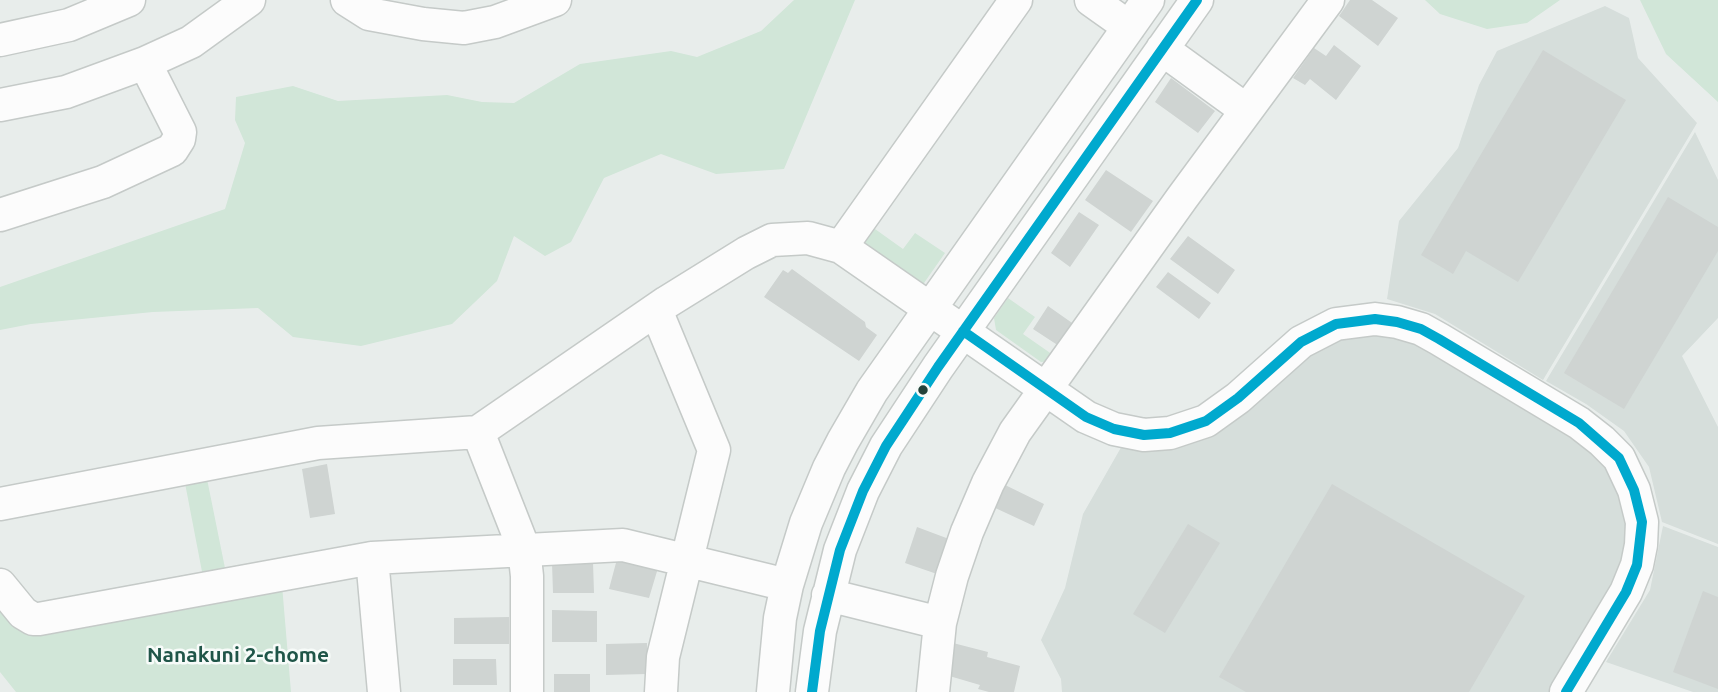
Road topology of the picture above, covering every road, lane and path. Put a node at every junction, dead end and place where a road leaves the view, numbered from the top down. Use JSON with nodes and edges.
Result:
{"nodes":[{"id":1,"x":129,"y":0,"type":"edge"},
{"id":2,"x":347,"y":0,"type":"edge"},
{"id":3,"x":555,"y":0,"type":"edge"},
{"id":4,"x":1016,"y":0,"type":"edge"},
{"id":5,"x":1091,"y":0,"type":"edge"},
{"id":6,"x":1148,"y":0,"type":"edge"},
{"id":7,"x":1196,"y":0,"type":"edge"},
{"id":8,"x":1328,"y":0,"type":"edge"},
{"id":9,"x":236,"y":4,"type":"edge"},
{"id":10,"x":425,"y":12,"type":"edge"},
{"id":11,"x":1129,"y":27,"type":"junction"},
{"id":12,"x":0,"y":40,"type":"edge"},
{"id":13,"x":1162,"y":49,"type":"junction"},
{"id":14,"x":145,"y":63,"type":"junction"},
{"id":15,"x":0,"y":105,"type":"edge"},
{"id":16,"x":1246,"y":110,"type":"junction"},
{"id":17,"x":0,"y":215,"type":"edge"},
{"id":18,"x":841,"y":247,"type":"junction"},
{"id":19,"x":930,"y":308,"type":"junction"},
{"id":20,"x":656,"y":310,"type":"junction"},
{"id":21,"x":964,"y":331,"type":"junction"},
{"id":22,"x":1045,"y":388,"type":"junction"},
{"id":23,"x":478,"y":432,"type":"junction"},
{"id":24,"x":0,"y":504,"type":"edge"},
{"id":25,"x":524,"y":549,"type":"junction"},
{"id":26,"x":372,"y":558,"type":"junction"},
{"id":27,"x":686,"y":560,"type":"junction"},
{"id":28,"x":0,"y":585,"type":"edge"},
{"id":29,"x":787,"y":585,"type":"junction"},
{"id":30,"x":828,"y":595,"type":"junction"},
{"id":31,"x":940,"y":623,"type":"junction"},
{"id":32,"x":384,"y":692,"type":"edge"},
{"id":33,"x":527,"y":692,"type":"edge"},
{"id":34,"x":661,"y":692,"type":"edge"},
{"id":35,"x":773,"y":692,"type":"edge"},
{"id":36,"x":812,"y":692,"type":"edge"},
{"id":37,"x":933,"y":692,"type":"edge"},
{"id":38,"x":1566,"y":692,"type":"edge"}],
"edges":[{"from":1,"to":12,"type":"street"},
{"from":2,"to":10,"type":"street"},
{"from":3,"to":10,"type":"street"},
{"from":4,"to":18,"type":"street"},
{"from":5,"to":11,"type":"street"},
{"from":6,"to":11,"type":"street"},
{"from":7,"to":13,"type":"street"},
{"from":8,"to":16,"type":"street"},
{"from":9,"to":14,"type":"street"},
{"from":11,"to":19,"type":"street"},
{"from":13,"to":16,"type":"street"},
{"from":13,"to":21,"type":"street"},
{"from":14,"to":15,"type":"street"},
{"from":14,"to":17,"type":"street"},
{"from":16,"to":22,"type":"street"},
{"from":18,"to":19,"type":"street"},
{"from":18,"to":20,"type":"street"},
{"from":19,"to":21,"type":"street"},
{"from":19,"to":29,"type":"street"},
{"from":20,"to":23,"type":"street"},
{"from":20,"to":27,"type":"street"},
{"from":21,"to":22,"type":"street"},
{"from":21,"to":30,"type":"street"},
{"from":22,"to":31,"type":"street"},
{"from":22,"to":38,"type":"street"},
{"from":23,"to":24,"type":"street"},
{"from":23,"to":25,"type":"street"},
{"from":25,"to":26,"type":"street"},
{"from":25,"to":27,"type":"street"},
{"from":25,"to":33,"type":"street"},
{"from":26,"to":28,"type":"street"},
{"from":26,"to":32,"type":"street"},
{"from":27,"to":29,"type":"street"},
{"from":27,"to":34,"type":"street"},
{"from":29,"to":35,"type":"street"},
{"from":30,"to":31,"type":"street"},
{"from":30,"to":36,"type":"street"},
{"from":31,"to":37,"type":"street"}]}
